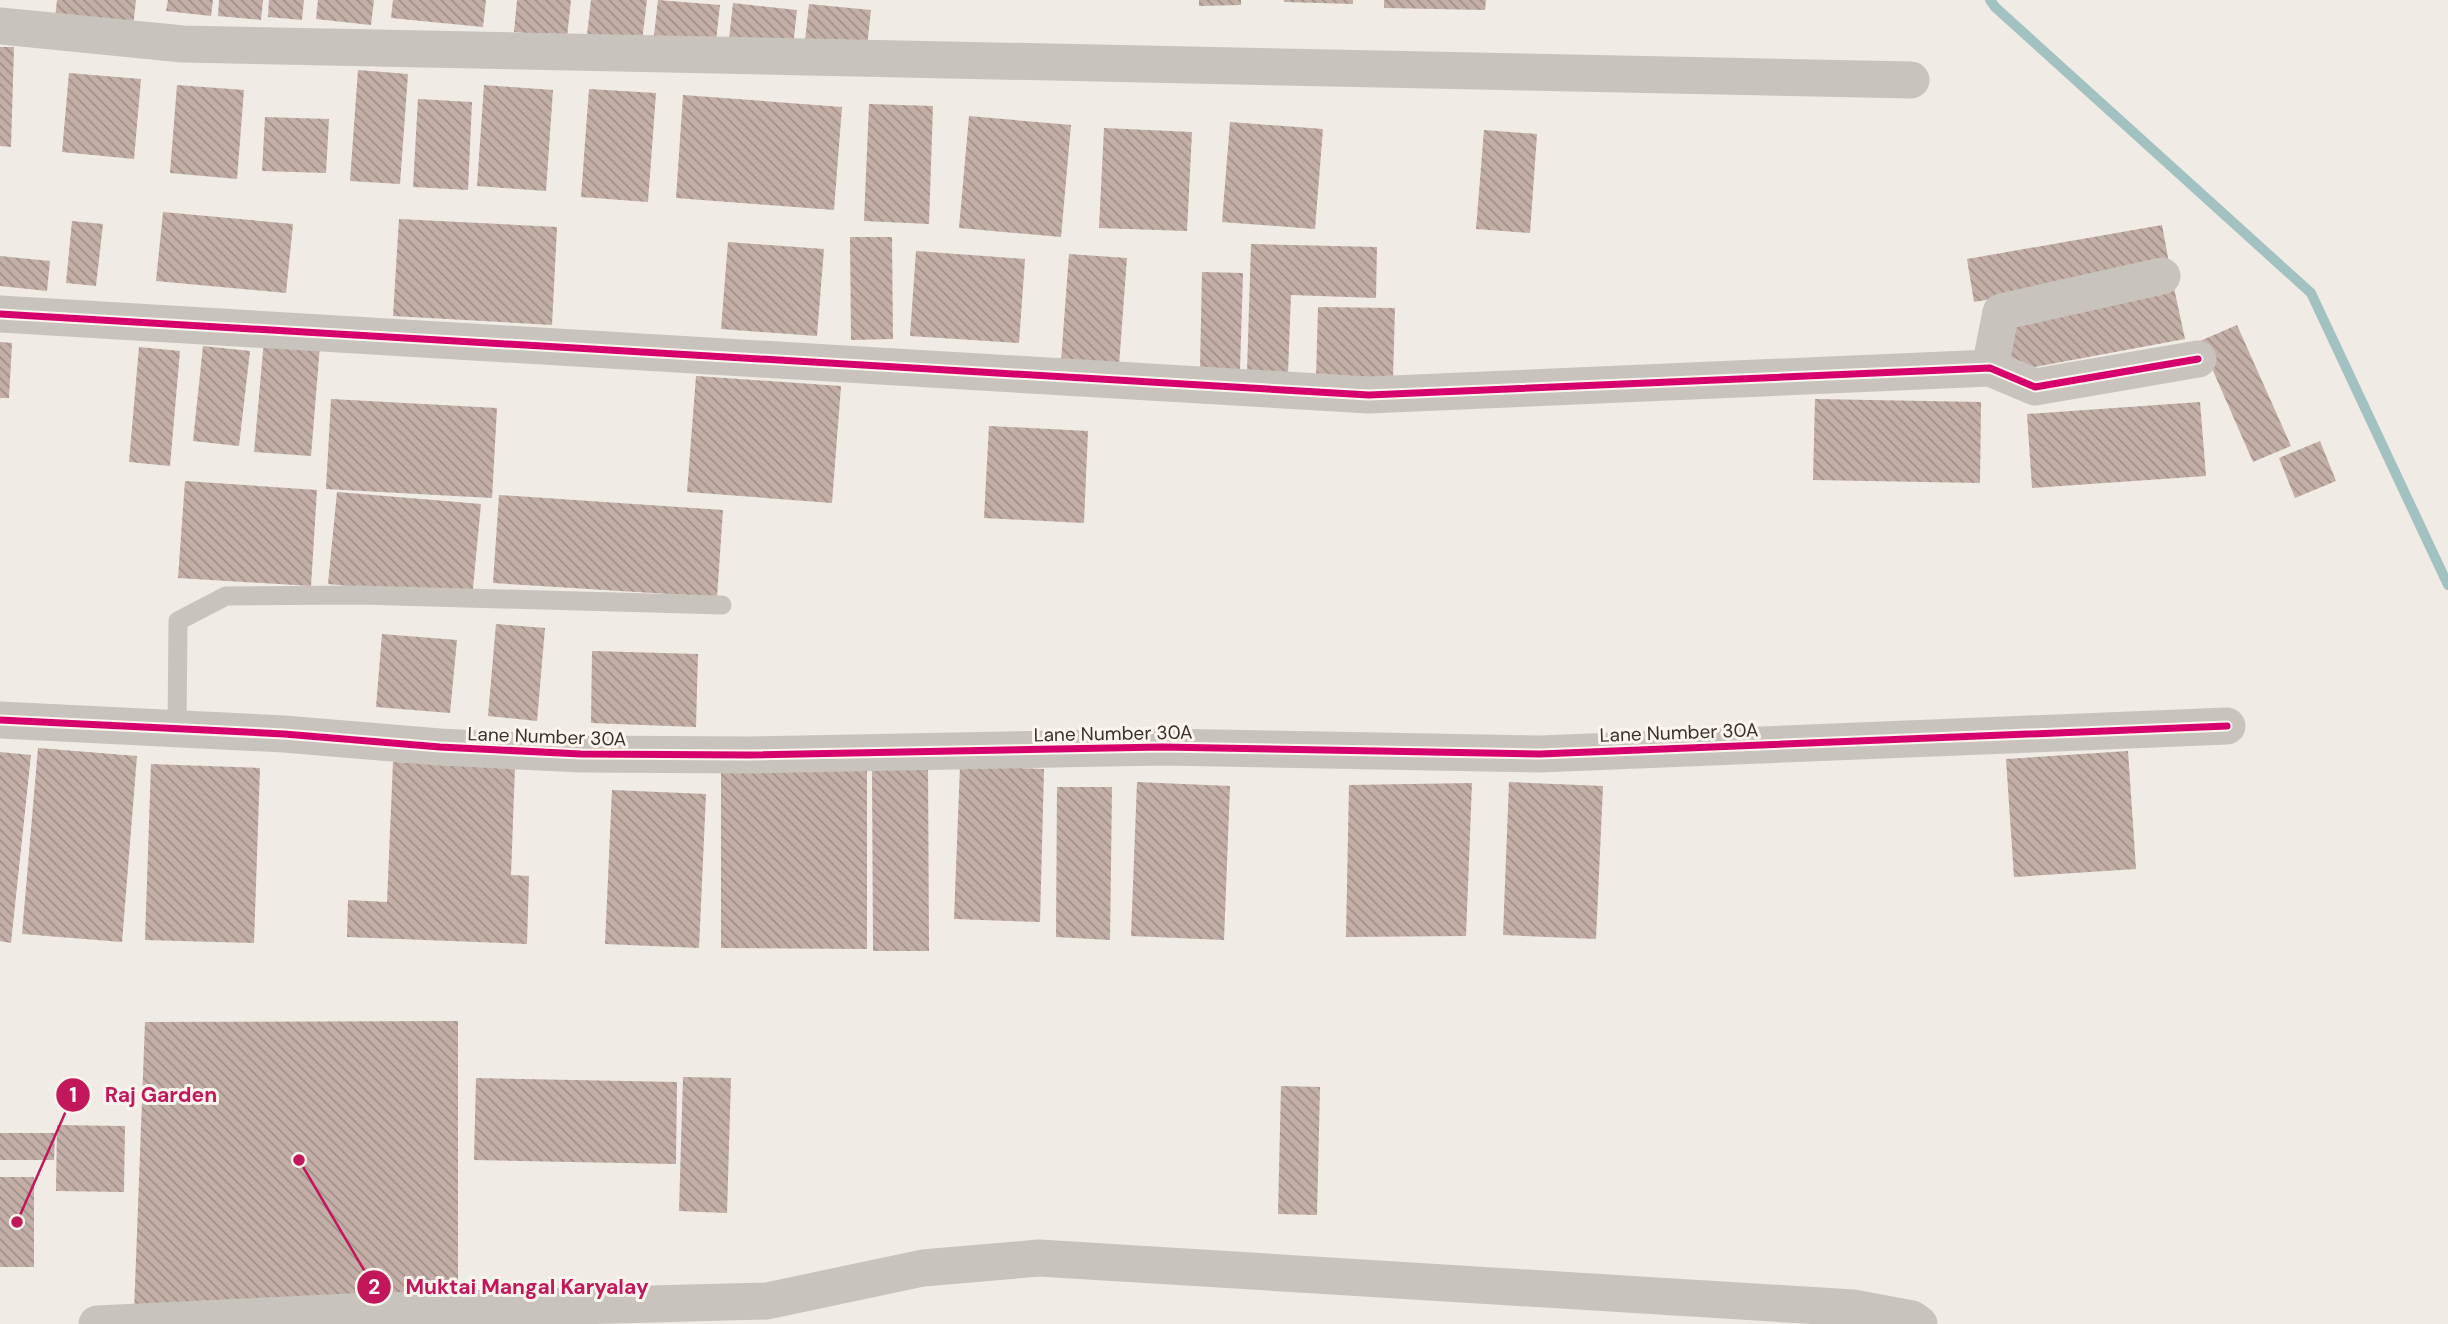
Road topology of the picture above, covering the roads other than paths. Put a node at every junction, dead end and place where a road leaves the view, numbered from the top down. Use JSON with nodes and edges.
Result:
{"nodes":[{"id":1,"x":0,"y":26,"type":"edge"},
{"id":2,"x":1911,"y":80,"type":"dead end"},
{"id":3,"x":2162,"y":276,"type":"dead end"},
{"id":4,"x":0,"y":314,"type":"edge"},
{"id":5,"x":2198,"y":359,"type":"dead end"},
{"id":6,"x":1990,"y":368,"type":"junction"},
{"id":7,"x":722,"y":605,"type":"dead end"},
{"id":8,"x":0,"y":720,"type":"edge"},
{"id":9,"x":2227,"y":726,"type":"dead end"},
{"id":10,"x":177,"y":729,"type":"junction"},
{"id":11,"x":577,"y":1315,"type":"edge"},
{"id":12,"x":97,"y":1324,"type":"edge"},
{"id":13,"x":1919,"y":1324,"type":"edge"}],
"edges":[{"from":1,"to":2,"type":"street"},
{"from":3,"to":6,"type":"street"},
{"from":4,"to":6,"type":"street"},
{"from":5,"to":6,"type":"street"},
{"from":7,"to":10,"type":"lane"},
{"from":8,"to":10,"type":"street","name":"Lane Number 30A"},
{"from":9,"to":10,"type":"street","name":"Lane Number 30A"},
{"from":11,"to":12,"type":"street"},
{"from":11,"to":13,"type":"street"}]}
